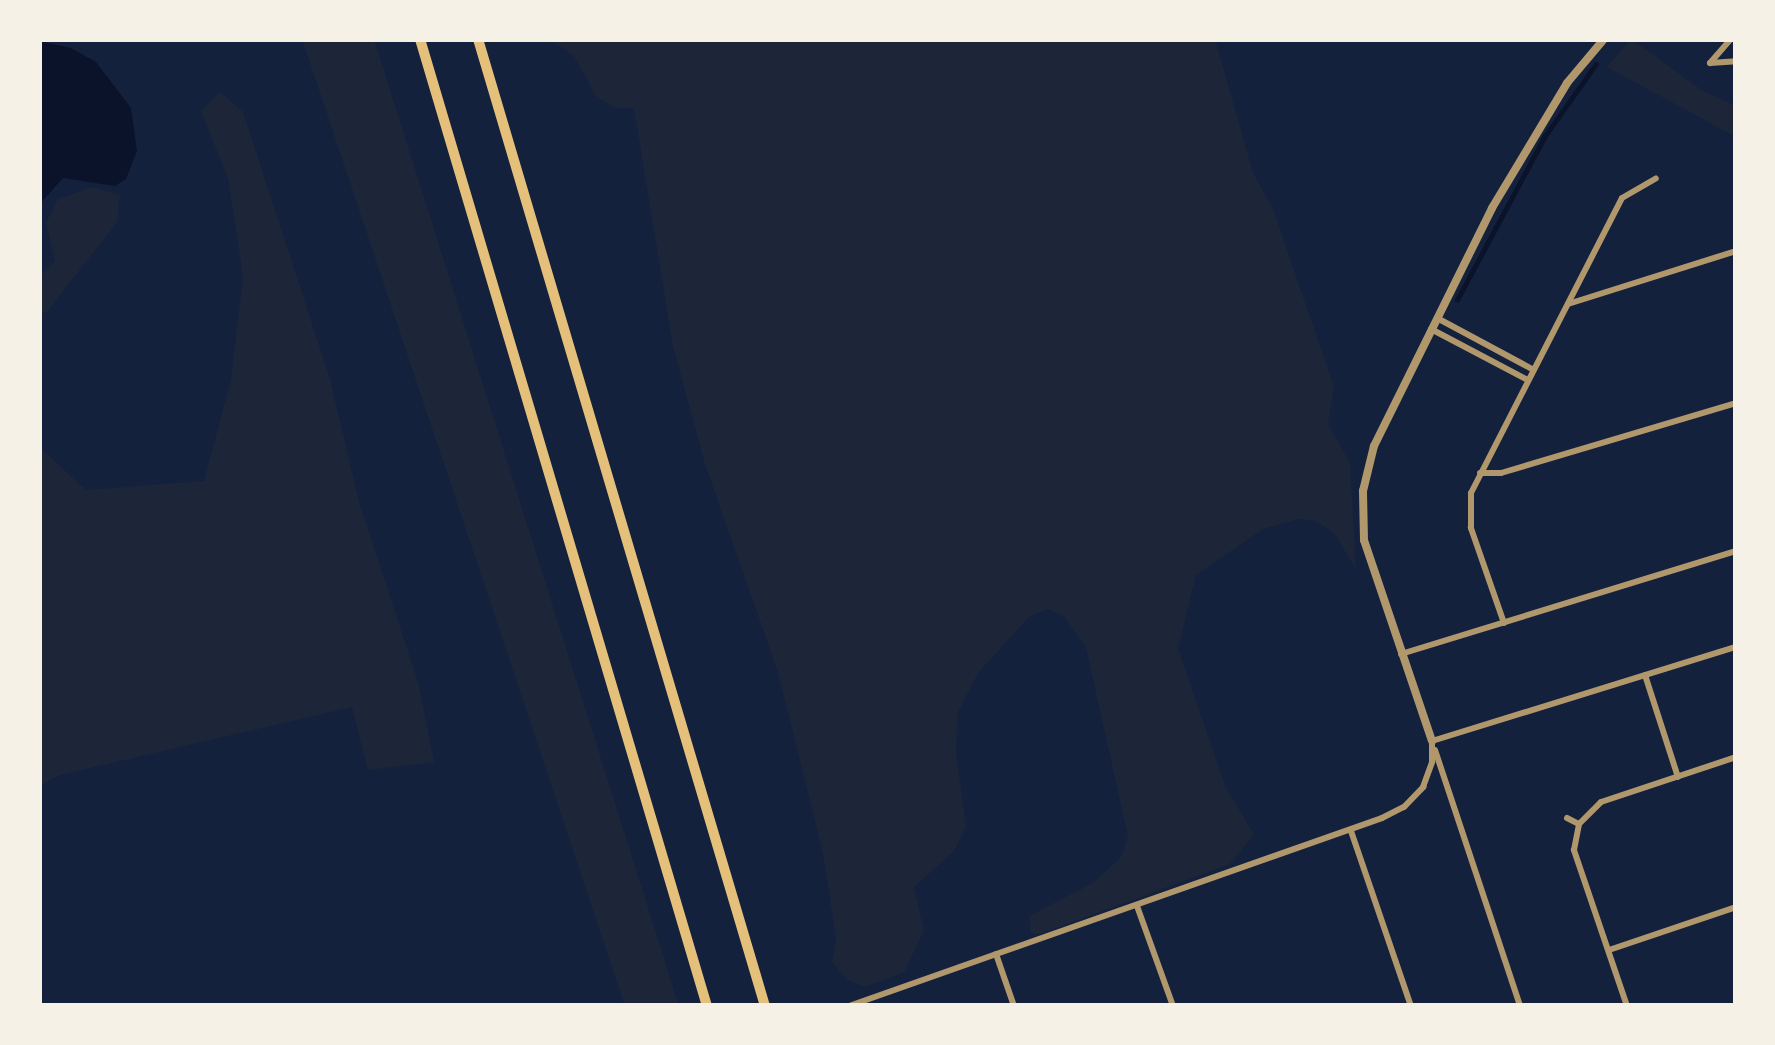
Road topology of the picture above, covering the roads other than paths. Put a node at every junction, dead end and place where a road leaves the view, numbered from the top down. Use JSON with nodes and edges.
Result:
{"nodes":[{"id":1,"x":420,"y":39,"type":"edge"},
{"id":2,"x":478,"y":39,"type":"edge"},
{"id":3,"x":1604,"y":39,"type":"edge"},
{"id":4,"x":1731,"y":39,"type":"edge"},
{"id":5,"x":1736,"y":61,"type":"edge"},
{"id":6,"x":1656,"y":178,"type":"dead end"},
{"id":7,"x":1736,"y":251,"type":"edge"},
{"id":8,"x":1568,"y":304,"type":"junction"},
{"id":9,"x":1437,"y":318,"type":"junction"},
{"id":10,"x":1432,"y":329,"type":"junction"},
{"id":11,"x":1532,"y":369,"type":"junction"},
{"id":12,"x":1526,"y":379,"type":"junction"},
{"id":13,"x":1736,"y":403,"type":"edge"},
{"id":14,"x":1480,"y":472,"type":"junction"},
{"id":15,"x":1736,"y":551,"type":"edge"},
{"id":16,"x":1504,"y":623,"type":"junction"},
{"id":17,"x":1736,"y":647,"type":"edge"},
{"id":18,"x":1400,"y":654,"type":"junction"},
{"id":19,"x":1645,"y":675,"type":"junction"},
{"id":20,"x":1432,"y":741,"type":"junction"},
{"id":21,"x":1736,"y":757,"type":"edge"},
{"id":22,"x":1678,"y":777,"type":"junction"},
{"id":23,"x":1567,"y":818,"type":"dead end"},
{"id":24,"x":1579,"y":824,"type":"junction"},
{"id":25,"x":1351,"y":831,"type":"junction"},
{"id":26,"x":1138,"y":906,"type":"junction"},
{"id":27,"x":1736,"y":907,"type":"edge"},
{"id":28,"x":1608,"y":950,"type":"junction"},
{"id":29,"x":996,"y":955,"type":"junction"},
{"id":30,"x":707,"y":1006,"type":"edge"},
{"id":31,"x":765,"y":1006,"type":"edge"},
{"id":32,"x":849,"y":1006,"type":"edge"},
{"id":33,"x":1014,"y":1006,"type":"edge"},
{"id":34,"x":1173,"y":1006,"type":"edge"},
{"id":35,"x":1411,"y":1006,"type":"edge"},
{"id":36,"x":1520,"y":1006,"type":"edge"},
{"id":37,"x":1627,"y":1006,"type":"edge"}],
"edges":[{"from":1,"to":30,"type":"highway"},
{"from":2,"to":31,"type":"highway"},
{"from":3,"to":9,"type":"street"},
{"from":4,"to":5,"type":"street"},
{"from":6,"to":8,"type":"street"},
{"from":7,"to":8,"type":"street"},
{"from":8,"to":11,"type":"street"},
{"from":9,"to":10,"type":"street"},
{"from":9,"to":11,"type":"street"},
{"from":10,"to":12,"type":"street"},
{"from":10,"to":18,"type":"street"},
{"from":11,"to":12,"type":"street"},
{"from":12,"to":14,"type":"street"},
{"from":13,"to":14,"type":"street"},
{"from":14,"to":16,"type":"street"},
{"from":15,"to":16,"type":"street"},
{"from":16,"to":18,"type":"street"},
{"from":17,"to":19,"type":"street"},
{"from":18,"to":20,"type":"street"},
{"from":19,"to":20,"type":"street"},
{"from":19,"to":22,"type":"street"},
{"from":20,"to":25,"type":"street"},
{"from":20,"to":36,"type":"street"},
{"from":21,"to":22,"type":"street"},
{"from":22,"to":24,"type":"street"},
{"from":23,"to":24,"type":"street"},
{"from":24,"to":28,"type":"street"},
{"from":25,"to":26,"type":"street"},
{"from":25,"to":35,"type":"street"},
{"from":26,"to":29,"type":"street"},
{"from":26,"to":34,"type":"street"},
{"from":27,"to":28,"type":"street"},
{"from":28,"to":37,"type":"street"},
{"from":29,"to":32,"type":"street"},
{"from":29,"to":33,"type":"street"}]}
